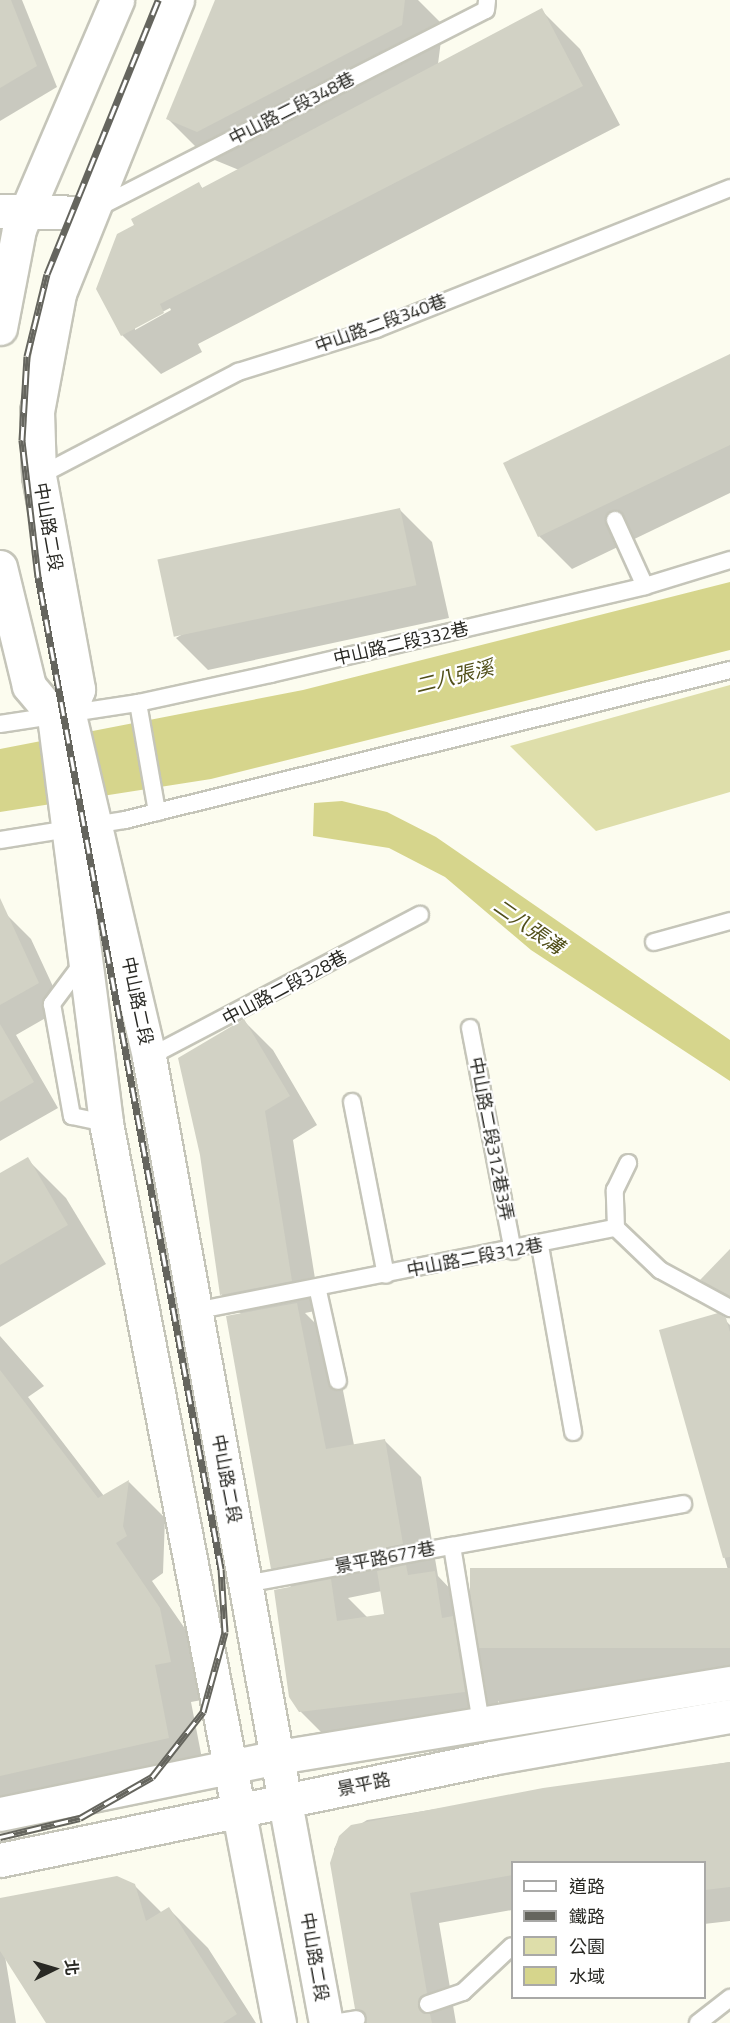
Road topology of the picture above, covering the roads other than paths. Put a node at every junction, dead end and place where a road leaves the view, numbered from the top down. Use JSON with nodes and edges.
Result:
{"nodes":[{"id":1,"x":117,"y":0,"type":"edge"},
{"id":2,"x":177,"y":0,"type":"edge"},
{"id":3,"x":487,"y":0,"type":"edge"},
{"id":4,"x":730,"y":188,"type":"edge"},
{"id":5,"x":14,"y":209,"type":"edge"},
{"id":6,"x":88,"y":213,"type":"junction"},
{"id":7,"x":0,"y":328,"type":"edge"},
{"id":8,"x":39,"y":476,"type":"junction"},
{"id":9,"x":615,"y":520,"type":"dead end"},
{"id":10,"x":730,"y":560,"type":"edge"},
{"id":11,"x":0,"y":567,"type":"edge"},
{"id":12,"x":645,"y":586,"type":"junction"},
{"id":13,"x":730,"y":670,"type":"edge"},
{"id":14,"x":138,"y":703,"type":"junction"},
{"id":15,"x":61,"y":715,"type":"junction"},
{"id":16,"x":0,"y":724,"type":"edge"},
{"id":17,"x":157,"y":812,"type":"junction"},
{"id":18,"x":82,"y":828,"type":"junction"},
{"id":19,"x":0,"y":840,"type":"edge"},
{"id":20,"x":420,"y":915,"type":"dead end"},
{"id":21,"x":730,"y":921,"type":"edge"},
{"id":22,"x":654,"y":942,"type":"dead end"},
{"id":23,"x":470,"y":1028,"type":"dead end"},
{"id":24,"x":149,"y":1057,"type":"junction"},
{"id":25,"x":352,"y":1102,"type":"dead end"},
{"id":26,"x":628,"y":1163,"type":"dead end"},
{"id":27,"x":616,"y":1228,"type":"junction"},
{"id":28,"x":540,"y":1246,"type":"junction"},
{"id":29,"x":513,"y":1251,"type":"junction"},
{"id":30,"x":386,"y":1275,"type":"junction"},
{"id":31,"x":318,"y":1290,"type":"junction"},
{"id":32,"x":730,"y":1308,"type":"edge"},
{"id":33,"x":195,"y":1311,"type":"junction"},
{"id":34,"x":338,"y":1381,"type":"dead end"},
{"id":35,"x":573,"y":1432,"type":"dead end"},
{"id":36,"x":683,"y":1504,"type":"dead end"},
{"id":37,"x":452,"y":1546,"type":"junction"},
{"id":38,"x":246,"y":1584,"type":"junction"},
{"id":39,"x":730,"y":1683,"type":"edge"},
{"id":40,"x":730,"y":1716,"type":"edge"},
{"id":41,"x":481,"y":1724,"type":"junction"},
{"id":42,"x":278,"y":1757,"type":"junction"},
{"id":43,"x":230,"y":1767,"type":"junction"},
{"id":44,"x":285,"y":1802,"type":"junction"},
{"id":45,"x":239,"y":1813,"type":"junction"},
{"id":46,"x":0,"y":1814,"type":"edge"},
{"id":47,"x":0,"y":1860,"type":"edge"},
{"id":48,"x":511,"y":1948,"type":"edge"},
{"id":49,"x":730,"y":1998,"type":"edge"},
{"id":50,"x":428,"y":2004,"type":"dead end"},
{"id":51,"x":341,"y":2021,"type":"edge"},
{"id":52,"x":279,"y":2023,"type":"edge"},
{"id":53,"x":333,"y":2023,"type":"edge"},
{"id":54,"x":698,"y":2023,"type":"edge"}],
"edges":[{"from":1,"to":5,"type":"main road"},
{"from":2,"to":6,"type":"main road","name":"中山路二段"},
{"from":3,"to":6,"type":"lane","name":"中山路二段348巷"},
{"from":4,"to":8,"type":"lane","name":"中山路二段340巷"},
{"from":5,"to":6,"type":"main road"},
{"from":5,"to":7,"type":"main road"},
{"from":6,"to":8,"type":"main road","name":"中山路二段"},
{"from":8,"to":15,"type":"main road","name":"中山路二段"},
{"from":9,"to":12,"type":"lane"},
{"from":10,"to":12,"type":"lane","name":"中山路二段332巷"},
{"from":11,"to":15,"type":"main road","name":"中山路二段"},
{"from":12,"to":14,"type":"lane","name":"中山路二段332巷"},
{"from":13,"to":17,"type":"lane"},
{"from":14,"to":15,"type":"lane","name":"中山路二段332巷"},
{"from":14,"to":17,"type":"lane"},
{"from":15,"to":16,"type":"lane","name":"中山路二段332巷"},
{"from":15,"to":18,"type":"main road","name":"中山路二段"},
{"from":17,"to":18,"type":"lane"},
{"from":18,"to":19,"type":"lane"},
{"from":18,"to":24,"type":"main road","name":"中山路二段"},
{"from":18,"to":43,"type":"main road","name":"中山路二段"},
{"from":20,"to":24,"type":"lane","name":"中山路二段328巷"},
{"from":21,"to":22,"type":"lane"},
{"from":23,"to":29,"type":"lane","name":"中山路二段312巷3弄"},
{"from":24,"to":33,"type":"main road","name":"中山路二段"},
{"from":25,"to":30,"type":"lane"},
{"from":26,"to":27,"type":"lane"},
{"from":27,"to":28,"type":"lane","name":"中山路二段312巷"},
{"from":27,"to":32,"type":"lane"},
{"from":28,"to":29,"type":"lane","name":"中山路二段312巷"},
{"from":28,"to":35,"type":"lane"},
{"from":29,"to":30,"type":"lane","name":"中山路二段312巷"},
{"from":30,"to":31,"type":"lane","name":"中山路二段312巷"},
{"from":31,"to":33,"type":"lane","name":"中山路二段312巷"},
{"from":31,"to":34,"type":"lane"},
{"from":33,"to":38,"type":"main road","name":"中山路二段"},
{"from":36,"to":37,"type":"lane"},
{"from":37,"to":38,"type":"lane","name":"景平路677巷"},
{"from":37,"to":41,"type":"lane","name":"景平路677巷"},
{"from":38,"to":42,"type":"main road","name":"中山路二段"},
{"from":39,"to":41,"type":"main road"},
{"from":40,"to":44,"type":"main road","name":"景平路"},
{"from":41,"to":42,"type":"main road"},
{"from":42,"to":43,"type":"main road"},
{"from":42,"to":44,"type":"main road","name":"中山路二段"},
{"from":43,"to":45,"type":"main road","name":"中山路二段"},
{"from":43,"to":46,"type":"main road"},
{"from":44,"to":45,"type":"main road","name":"景平路"},
{"from":44,"to":51,"type":"main road","name":"中山路二段"},
{"from":45,"to":47,"type":"main road","name":"景平路"},
{"from":45,"to":52,"type":"main road","name":"中山路二段"},
{"from":48,"to":50,"type":"lane"},
{"from":49,"to":54,"type":"lane"},
{"from":51,"to":53,"type":"lane"}]}
